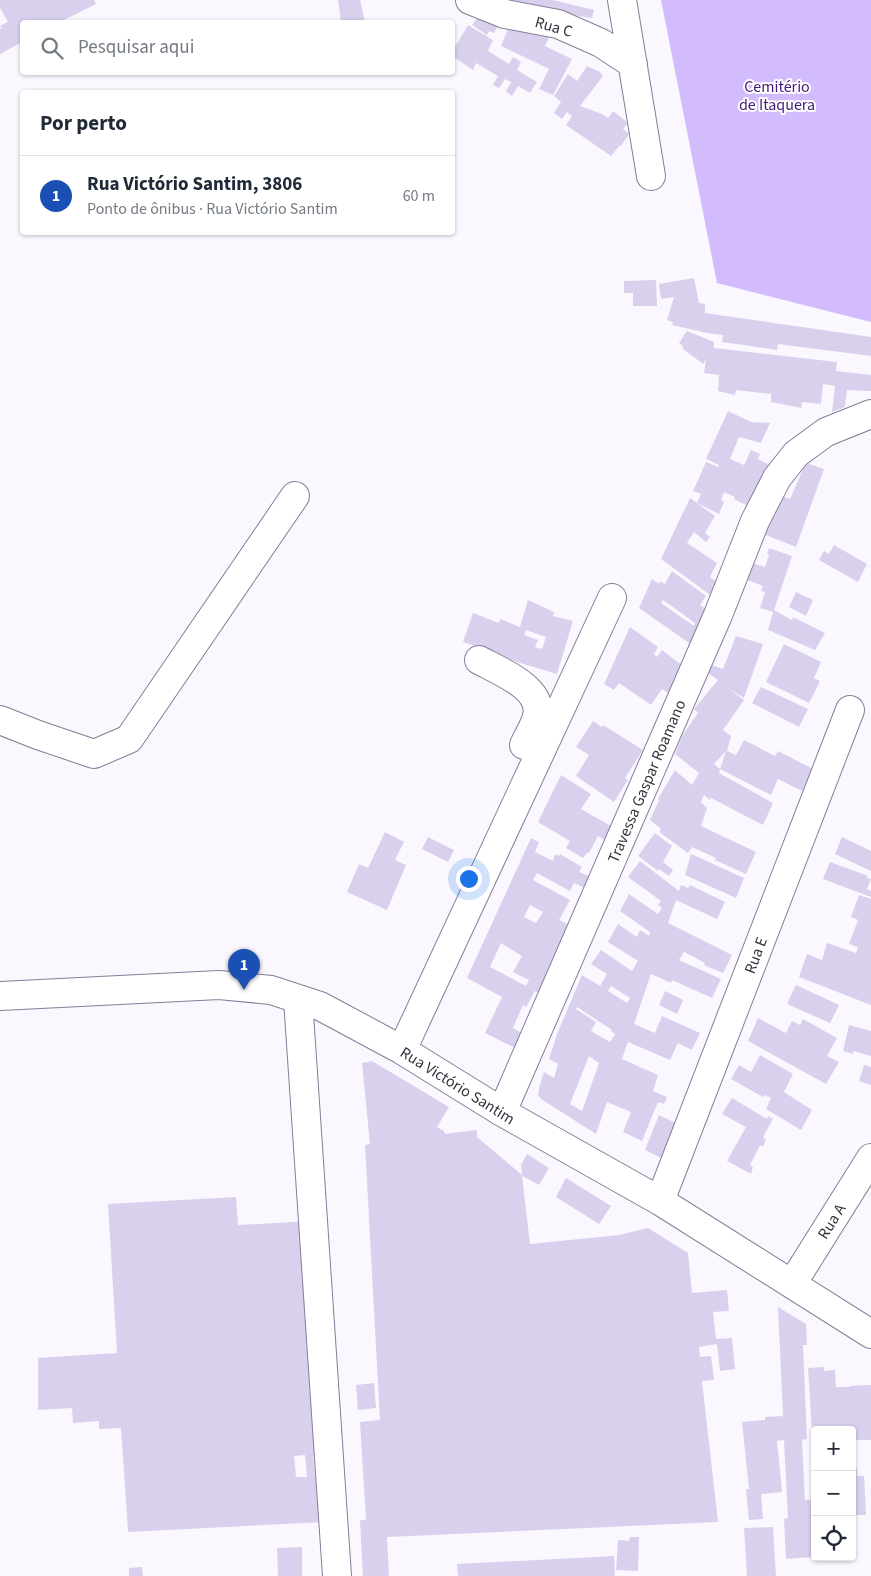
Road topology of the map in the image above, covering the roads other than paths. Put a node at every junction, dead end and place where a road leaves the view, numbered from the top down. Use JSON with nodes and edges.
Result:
{"nodes":[{"id":1,"x":470,"y":0,"type":"edge"},
{"id":2,"x":622,"y":0,"type":"edge"},
{"id":3,"x":634,"y":64,"type":"junction"},
{"id":4,"x":651,"y":176,"type":"dead end"},
{"id":5,"x":871,"y":414,"type":"edge"},
{"id":6,"x":295,"y":496,"type":"dead end"},
{"id":7,"x":612,"y":598,"type":"dead end"},
{"id":8,"x":479,"y":660,"type":"dead end"},
{"id":9,"x":850,"y":710,"type":"dead end"},
{"id":10,"x":0,"y":720,"type":"edge"},
{"id":11,"x":501,"y":838,"type":"junction"},
{"id":12,"x":0,"y":996,"type":"edge"},
{"id":13,"x":298,"y":999,"type":"junction"},
{"id":14,"x":402,"y":1050,"type":"junction"},
{"id":15,"x":502,"y":1112,"type":"junction"},
{"id":16,"x":871,"y":1158,"type":"edge"},
{"id":17,"x":660,"y":1201,"type":"junction"},
{"id":18,"x":792,"y":1284,"type":"junction"},
{"id":19,"x":871,"y":1334,"type":"edge"},
{"id":20,"x":337,"y":1576,"type":"edge"}],
"edges":[{"from":1,"to":3,"type":"street","name":"Rua C"},
{"from":2,"to":3,"type":"street"},
{"from":3,"to":4,"type":"street"},
{"from":5,"to":15,"type":"street","name":"Travessa Gaspar Roamano"},
{"from":6,"to":10,"type":"street"},
{"from":7,"to":11,"type":"street"},
{"from":8,"to":11,"type":"street"},
{"from":9,"to":17,"type":"street","name":"Rua E"},
{"from":11,"to":14,"type":"street"},
{"from":12,"to":13,"type":"street","name":"Rua Victório Santim"},
{"from":13,"to":14,"type":"street","name":"Rua Victório Santim"},
{"from":13,"to":20,"type":"street"},
{"from":14,"to":15,"type":"street","name":"Rua Victório Santim"},
{"from":15,"to":17,"type":"street","name":"Rua Victório Santim"},
{"from":16,"to":18,"type":"street","name":"Rua A"},
{"from":17,"to":18,"type":"street","name":"Rua Victório Santim"},
{"from":18,"to":19,"type":"street","name":"Rua Victório Santim"}]}
